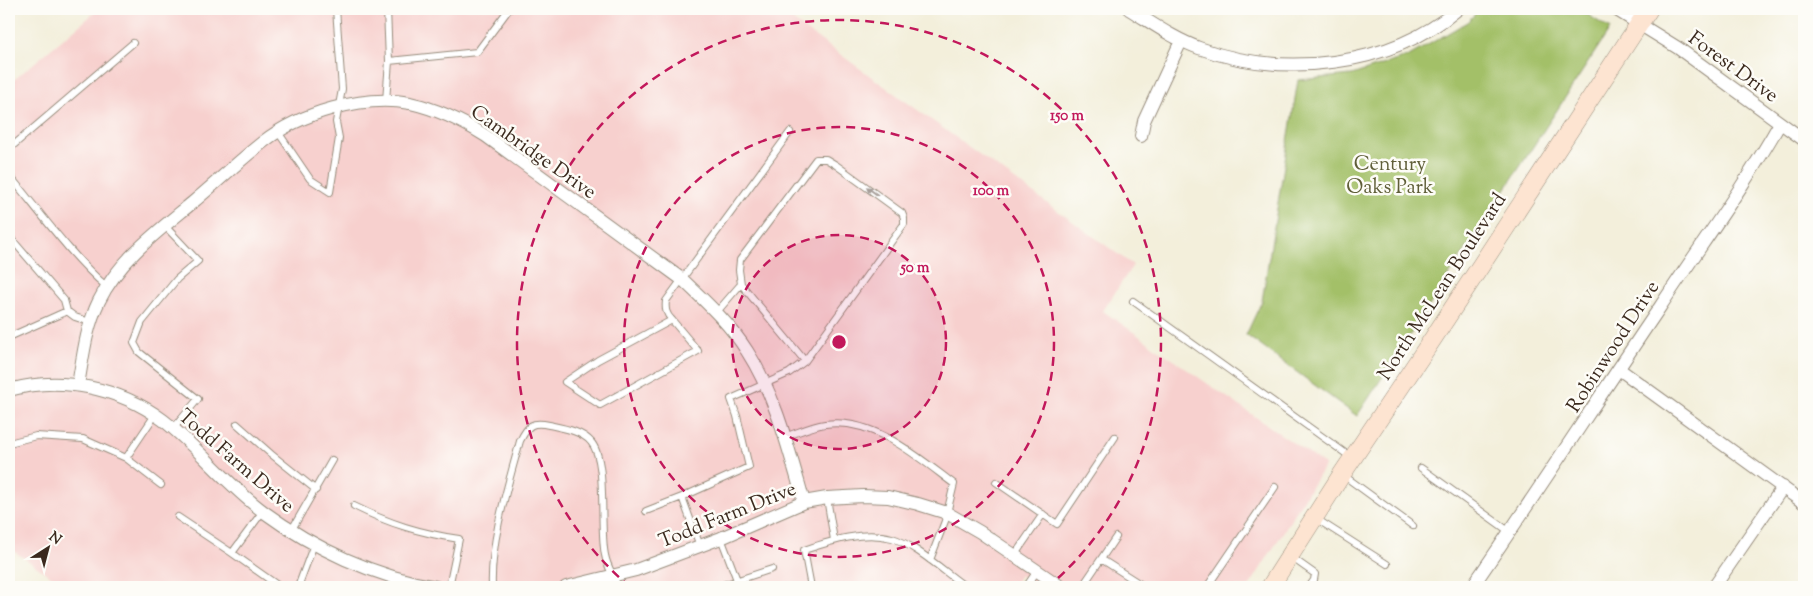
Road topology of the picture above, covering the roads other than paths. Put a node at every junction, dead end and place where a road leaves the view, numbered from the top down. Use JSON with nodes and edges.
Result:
{"nodes":[{"id":1,"x":336,"y":9,"type":"edge"},
{"id":2,"x":387,"y":9,"type":"edge"},
{"id":3,"x":509,"y":9,"type":"edge"},
{"id":4,"x":1129,"y":9,"type":"edge"},
{"id":5,"x":1458,"y":9,"type":"edge"},
{"id":6,"x":1615,"y":9,"type":"edge"},
{"id":7,"x":1649,"y":9,"type":"edge"},
{"id":8,"x":1638,"y":24,"type":"junction"},
{"id":9,"x":1181,"y":41,"type":"junction"},
{"id":10,"x":133,"y":43,"type":"dead end"},
{"id":11,"x":389,"y":61,"type":"junction"},
{"id":12,"x":386,"y":101,"type":"junction"},
{"id":13,"x":338,"y":108,"type":"junction"},
{"id":14,"x":1780,"y":123,"type":"junction"},
{"id":15,"x":278,"y":132,"type":"junction"},
{"id":16,"x":790,"y":132,"type":"dead end"},
{"id":17,"x":1140,"y":136,"type":"dead end"},
{"id":18,"x":1804,"y":140,"type":"edge"},
{"id":19,"x":9,"y":150,"type":"edge"},
{"id":20,"x":9,"y":175,"type":"edge"},
{"id":21,"x":165,"y":226,"type":"junction"},
{"id":22,"x":9,"y":236,"type":"edge"},
{"id":23,"x":683,"y":280,"type":"junction"},
{"id":24,"x":741,"y":284,"type":"junction"},
{"id":25,"x":107,"y":287,"type":"junction"},
{"id":26,"x":1133,"y":301,"type":"dead end"},
{"id":27,"x":67,"y":311,"type":"junction"},
{"id":28,"x":716,"y":313,"type":"junction"},
{"id":29,"x":672,"y":320,"type":"junction"},
{"id":30,"x":90,"y":322,"type":"junction"},
{"id":31,"x":9,"y":337,"type":"edge"},
{"id":32,"x":805,"y":361,"type":"junction"},
{"id":33,"x":1619,"y":370,"type":"junction"},
{"id":34,"x":764,"y":384,"type":"junction"},
{"id":35,"x":78,"y":385,"type":"junction"},
{"id":36,"x":9,"y":390,"type":"edge"},
{"id":37,"x":155,"y":415,"type":"junction"},
{"id":38,"x":236,"y":424,"type":"dead end"},
{"id":39,"x":173,"y":429,"type":"junction"},
{"id":40,"x":784,"y":437,"type":"junction"},
{"id":41,"x":1115,"y":437,"type":"dead end"},
{"id":42,"x":9,"y":443,"type":"edge"},
{"id":43,"x":126,"y":458,"type":"junction"},
{"id":44,"x":1353,"y":458,"type":"junction"},
{"id":45,"x":332,"y":460,"type":"dead end"},
{"id":46,"x":1421,"y":468,"type":"dead end"},
{"id":47,"x":1342,"y":474,"type":"junction"},
{"id":48,"x":996,"y":482,"type":"dead end"},
{"id":49,"x":161,"y":485,"type":"dead end"},
{"id":50,"x":1275,"y":487,"type":"dead end"},
{"id":51,"x":1783,"y":487,"type":"junction"},
{"id":52,"x":316,"y":490,"type":"junction"},
{"id":53,"x":682,"y":498,"type":"junction"},
{"id":54,"x":827,"y":498,"type":"junction"},
{"id":55,"x":804,"y":502,"type":"junction"},
{"id":56,"x":1804,"y":503,"type":"edge"},
{"id":57,"x":354,"y":506,"type":"dead end"},
{"id":58,"x":263,"y":511,"type":"junction"},
{"id":59,"x":646,"y":511,"type":"dead end"},
{"id":60,"x":947,"y":513,"type":"junction"},
{"id":61,"x":1043,"y":514,"type":"junction"},
{"id":62,"x":178,"y":517,"type":"dead end"},
{"id":63,"x":1314,"y":518,"type":"junction"},
{"id":64,"x":1412,"y":526,"type":"dead end"},
{"id":65,"x":291,"y":531,"type":"junction"},
{"id":66,"x":1510,"y":532,"type":"junction"},
{"id":67,"x":1116,"y":537,"type":"dead end"},
{"id":68,"x":721,"y":538,"type":"junction"},
{"id":69,"x":834,"y":540,"type":"junction"},
{"id":70,"x":314,"y":544,"type":"junction"},
{"id":71,"x":700,"y":546,"type":"junction"},
{"id":72,"x":232,"y":553,"type":"junction"},
{"id":73,"x":1014,"y":556,"type":"junction"},
{"id":74,"x":1290,"y":556,"type":"junction"},
{"id":75,"x":1101,"y":559,"type":"junction"},
{"id":76,"x":930,"y":560,"type":"junction"},
{"id":77,"x":1387,"y":564,"type":"dead end"},
{"id":78,"x":772,"y":568,"type":"dead end"},
{"id":79,"x":1036,"y":571,"type":"junction"},
{"id":80,"x":737,"y":580,"type":"junction"},
{"id":81,"x":616,"y":581,"type":"edge"},
{"id":82,"x":280,"y":587,"type":"edge"},
{"id":83,"x":298,"y":587,"type":"edge"},
{"id":84,"x":436,"y":587,"type":"edge"},
{"id":85,"x":449,"y":587,"type":"edge"},
{"id":86,"x":492,"y":587,"type":"edge"},
{"id":87,"x":568,"y":587,"type":"edge"},
{"id":88,"x":718,"y":587,"type":"edge"},
{"id":89,"x":811,"y":587,"type":"edge"},
{"id":90,"x":966,"y":587,"type":"edge"},
{"id":91,"x":1026,"y":587,"type":"edge"},
{"id":92,"x":1061,"y":587,"type":"edge"},
{"id":93,"x":1082,"y":587,"type":"edge"},
{"id":94,"x":1146,"y":587,"type":"edge"},
{"id":95,"x":1207,"y":587,"type":"edge"},
{"id":96,"x":1270,"y":587,"type":"edge"},
{"id":97,"x":1309,"y":587,"type":"edge"},
{"id":98,"x":1472,"y":587,"type":"edge"},
{"id":99,"x":1714,"y":587,"type":"edge"}],
"edges":[{"from":1,"to":13,"type":"lane"},
{"from":2,"to":11,"type":"lane"},
{"from":3,"to":11,"type":"lane"},
{"from":4,"to":9,"type":"street"},
{"from":5,"to":9,"type":"street"},
{"from":6,"to":8,"type":"street","name":"Forest Drive"},
{"from":7,"to":8,"type":"main road","name":"North McLean Boulevard"},
{"from":8,"to":14,"type":"street","name":"Forest Drive"},
{"from":8,"to":44,"type":"main road","name":"North McLean Boulevard"},
{"from":9,"to":17,"type":"street"},
{"from":10,"to":19,"type":"lane"},
{"from":11,"to":12,"type":"lane"},
{"from":12,"to":13,"type":"street","name":"Cambridge Drive"},
{"from":12,"to":23,"type":"street","name":"Cambridge Drive"},
{"from":13,"to":15,"type":"street","name":"Cambridge Drive"},
{"from":13,"to":15,"type":"lane"},
{"from":14,"to":18,"type":"street","name":"Forest Drive"},
{"from":14,"to":33,"type":"street","name":"Robinwood Drive"},
{"from":15,"to":21,"type":"street","name":"Cambridge Drive"},
{"from":16,"to":23,"type":"lane"},
{"from":20,"to":25,"type":"lane"},
{"from":21,"to":25,"type":"street","name":"Cambridge Drive"},
{"from":21,"to":39,"type":"lane"},
{"from":22,"to":27,"type":"lane"},
{"from":23,"to":28,"type":"street","name":"Cambridge Drive"},
{"from":23,"to":29,"type":"lane"},
{"from":24,"to":28,"type":"lane"},
{"from":24,"to":32,"type":"lane"},
{"from":32,"to":24,"type":"lane","one_way":true},
{"from":25,"to":30,"type":"street","name":"Cambridge Drive"},
{"from":26,"to":44,"type":"lane"},
{"from":27,"to":30,"type":"lane"},
{"from":27,"to":31,"type":"lane"},
{"from":28,"to":34,"type":"street","name":"Cambridge Drive"},
{"from":29,"to":29,"type":"lane"},
{"from":30,"to":35,"type":"street","name":"Cambridge Drive"},
{"from":32,"to":34,"type":"lane"},
{"from":33,"to":51,"type":"street"},
{"from":33,"to":66,"type":"street","name":"Robinwood Drive"},
{"from":34,"to":40,"type":"street","name":"Cambridge Drive"},
{"from":34,"to":53,"type":"lane"},
{"from":35,"to":36,"type":"street","name":"Todd Farm Drive"},
{"from":35,"to":37,"type":"street","name":"Todd Farm Drive"},
{"from":37,"to":39,"type":"street","name":"Todd Farm Drive"},
{"from":37,"to":43,"type":"lane"},
{"from":38,"to":52,"type":"lane"},
{"from":39,"to":58,"type":"street","name":"Todd Farm Drive"},
{"from":40,"to":55,"type":"street","name":"Cambridge Drive"},
{"from":40,"to":60,"type":"lane"},
{"from":41,"to":61,"type":"lane"},
{"from":42,"to":43,"type":"lane"},
{"from":43,"to":49,"type":"lane"},
{"from":44,"to":47,"type":"main road","name":"North McLean Boulevard"},
{"from":45,"to":52,"type":"lane"},
{"from":46,"to":66,"type":"lane"},
{"from":47,"to":63,"type":"main road","name":"North McLean Boulevard"},
{"from":47,"to":64,"type":"lane"},
{"from":48,"to":61,"type":"lane"},
{"from":50,"to":95,"type":"lane"},
{"from":51,"to":56,"type":"street"},
{"from":51,"to":99,"type":"street"},
{"from":52,"to":65,"type":"lane"},
{"from":53,"to":59,"type":"lane"},
{"from":53,"to":71,"type":"lane"},
{"from":54,"to":55,"type":"street","name":"Todd Farm Drive"},
{"from":54,"to":60,"type":"street","name":"Todd Farm Drive"},
{"from":54,"to":69,"type":"lane"},
{"from":55,"to":68,"type":"street","name":"Todd Farm Drive"},
{"from":57,"to":85,"type":"lane"},
{"from":58,"to":65,"type":"street","name":"Todd Farm Drive"},
{"from":58,"to":72,"type":"lane"},
{"from":60,"to":73,"type":"street","name":"Todd Farm Drive"},
{"from":60,"to":76,"type":"lane"},
{"from":61,"to":73,"type":"lane"},
{"from":62,"to":72,"type":"lane"},
{"from":63,"to":74,"type":"main road","name":"North McLean Boulevard"},
{"from":63,"to":77,"type":"lane"},
{"from":65,"to":70,"type":"street","name":"Todd Farm Drive"},
{"from":66,"to":98,"type":"street","name":"Robinwood Drive"},
{"from":67,"to":75,"type":"lane"},
{"from":68,"to":71,"type":"street","name":"Todd Farm Drive"},
{"from":68,"to":80,"type":"lane"},
{"from":69,"to":76,"type":"lane"},
{"from":69,"to":89,"type":"lane"},
{"from":70,"to":83,"type":"lane"},
{"from":70,"to":84,"type":"street","name":"Todd Farm Drive"},
{"from":71,"to":81,"type":"street","name":"Todd Farm Drive"},
{"from":72,"to":82,"type":"lane"},
{"from":73,"to":79,"type":"street","name":"Todd Farm Drive"},
{"from":74,"to":96,"type":"main road","name":"North McLean Boulevard"},
{"from":74,"to":97,"type":"lane"},
{"from":75,"to":93,"type":"lane"},
{"from":75,"to":94,"type":"lane"},
{"from":76,"to":90,"type":"lane"},
{"from":78,"to":80,"type":"lane"},
{"from":79,"to":91,"type":"lane"},
{"from":79,"to":92,"type":"street","name":"Todd Farm Drive"},
{"from":80,"to":88,"type":"lane"},
{"from":81,"to":86,"type":"lane"},
{"from":81,"to":87,"type":"street","name":"Todd Farm Drive"}]}
